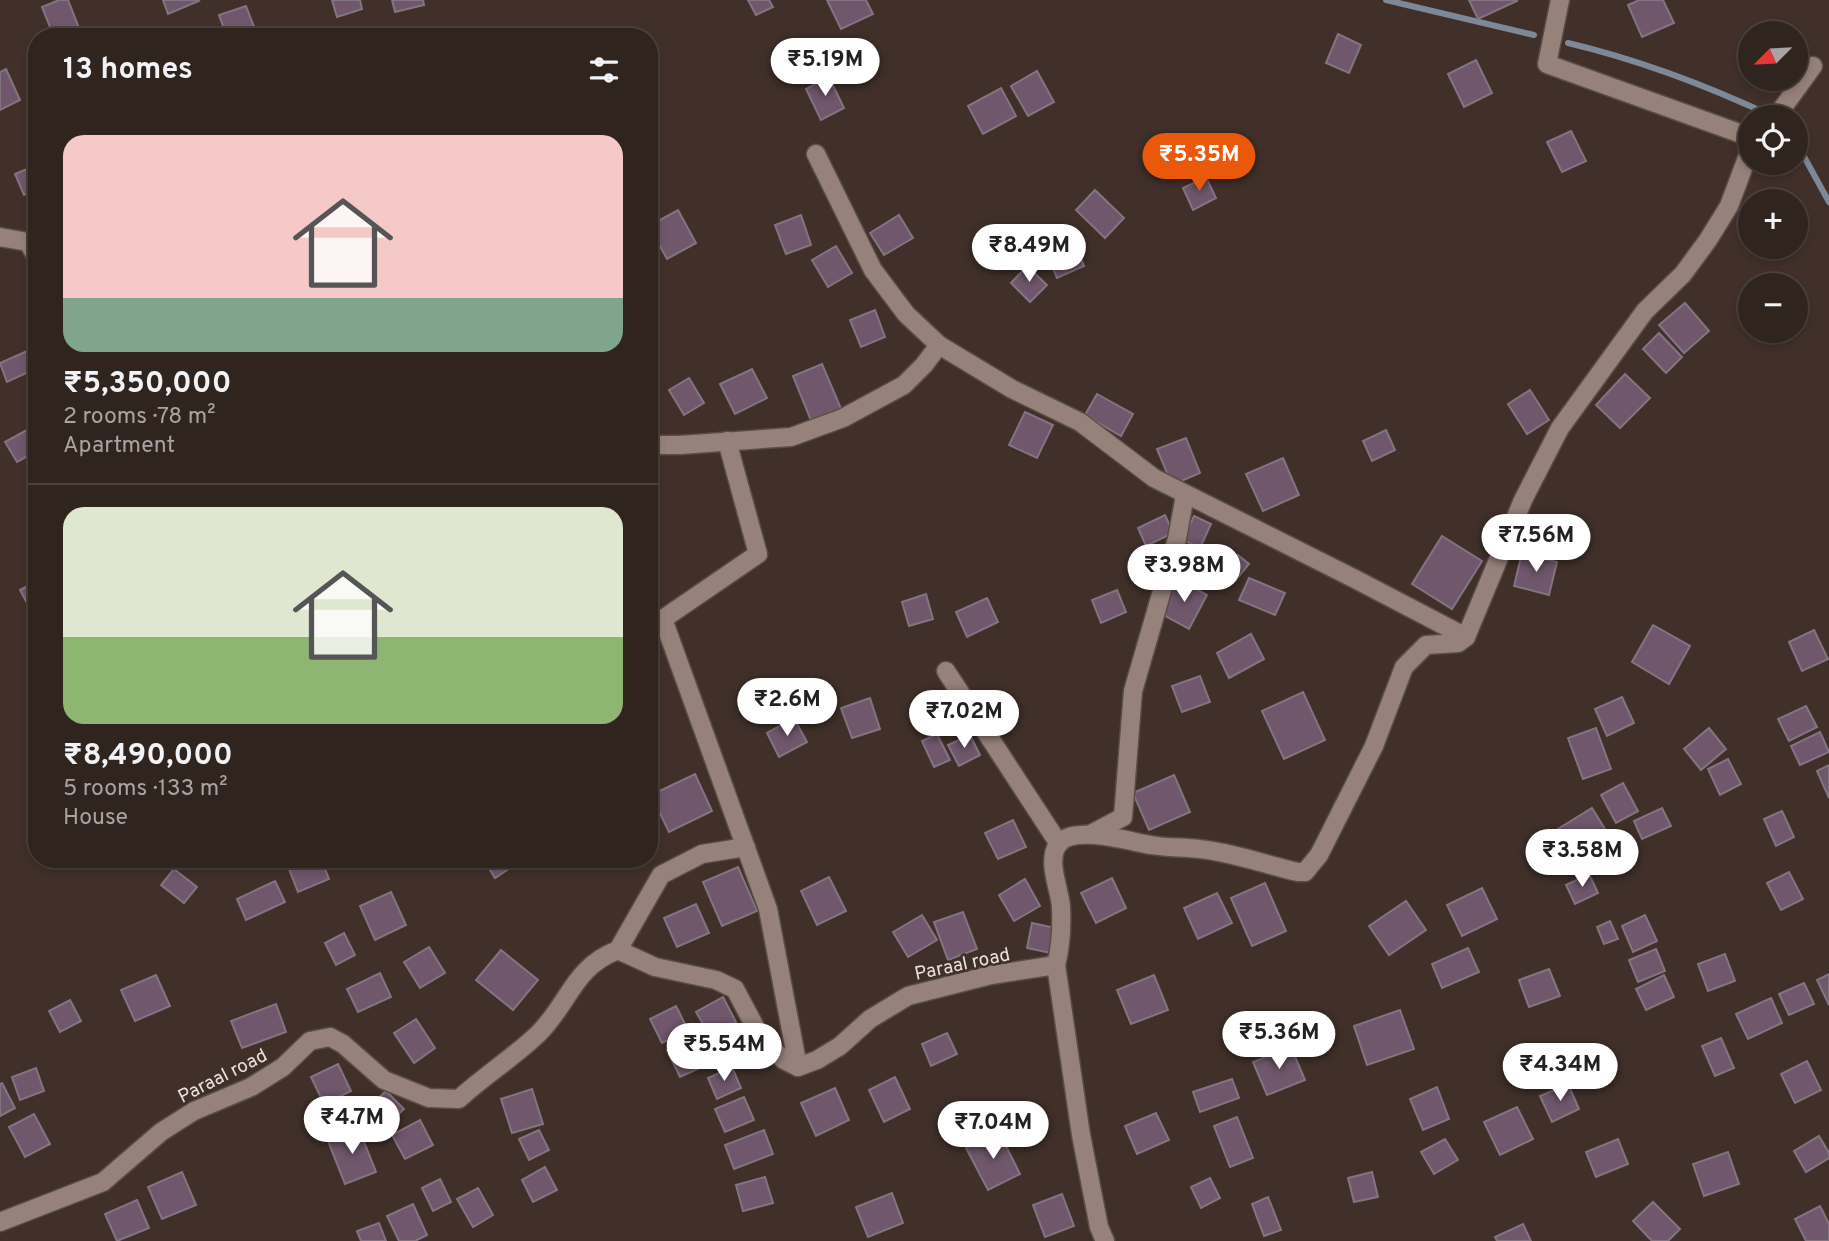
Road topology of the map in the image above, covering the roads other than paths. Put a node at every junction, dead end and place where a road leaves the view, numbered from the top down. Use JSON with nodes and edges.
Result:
{"nodes":[{"id":1,"x":1560,"y":0,"type":"edge"},
{"id":2,"x":1813,"y":66,"type":"dead end"},
{"id":3,"x":1785,"y":105,"type":"edge"},
{"id":4,"x":1738,"y":132,"type":"edge"},
{"id":5,"x":816,"y":154,"type":"dead end"},
{"id":6,"x":1741,"y":175,"type":"edge"},
{"id":7,"x":0,"y":237,"type":"edge"},
{"id":8,"x":28,"y":242,"type":"edge"},
{"id":9,"x":939,"y":345,"type":"junction"},
{"id":10,"x":727,"y":441,"type":"junction"},
{"id":11,"x":658,"y":445,"type":"edge"},
{"id":12,"x":1185,"y":495,"type":"junction"},
{"id":13,"x":1466,"y":637,"type":"junction"},
{"id":14,"x":946,"y":671,"type":"dead end"},
{"id":15,"x":1091,"y":834,"type":"junction"},
{"id":16,"x":1059,"y":844,"type":"junction"},
{"id":17,"x":746,"y":847,"type":"junction"},
{"id":18,"x":618,"y":950,"type":"junction"},
{"id":19,"x":1056,"y":965,"type":"junction"},
{"id":20,"x":798,"y":1067,"type":"junction"},
{"id":21,"x":0,"y":1222,"type":"edge"},
{"id":22,"x":1105,"y":1241,"type":"edge"}],
"edges":[{"from":1,"to":4,"type":"street"},
{"from":2,"to":3,"type":"street"},
{"from":5,"to":9,"type":"street"},
{"from":6,"to":13,"type":"street"},
{"from":7,"to":8,"type":"street"},
{"from":9,"to":10,"type":"street"},
{"from":9,"to":12,"type":"street"},
{"from":10,"to":11,"type":"street"},
{"from":10,"to":17,"type":"street"},
{"from":12,"to":13,"type":"street"},
{"from":12,"to":15,"type":"street"},
{"from":13,"to":15,"type":"street"},
{"from":14,"to":16,"type":"street"},
{"from":15,"to":16,"type":"street"},
{"from":16,"to":19,"type":"street"},
{"from":17,"to":18,"type":"street"},
{"from":17,"to":20,"type":"street"},
{"from":18,"to":20,"type":"street"},
{"from":18,"to":21,"type":"street","name":"Paraal road"},
{"from":19,"to":20,"type":"street","name":"Paraal road"},
{"from":19,"to":22,"type":"street"}]}
